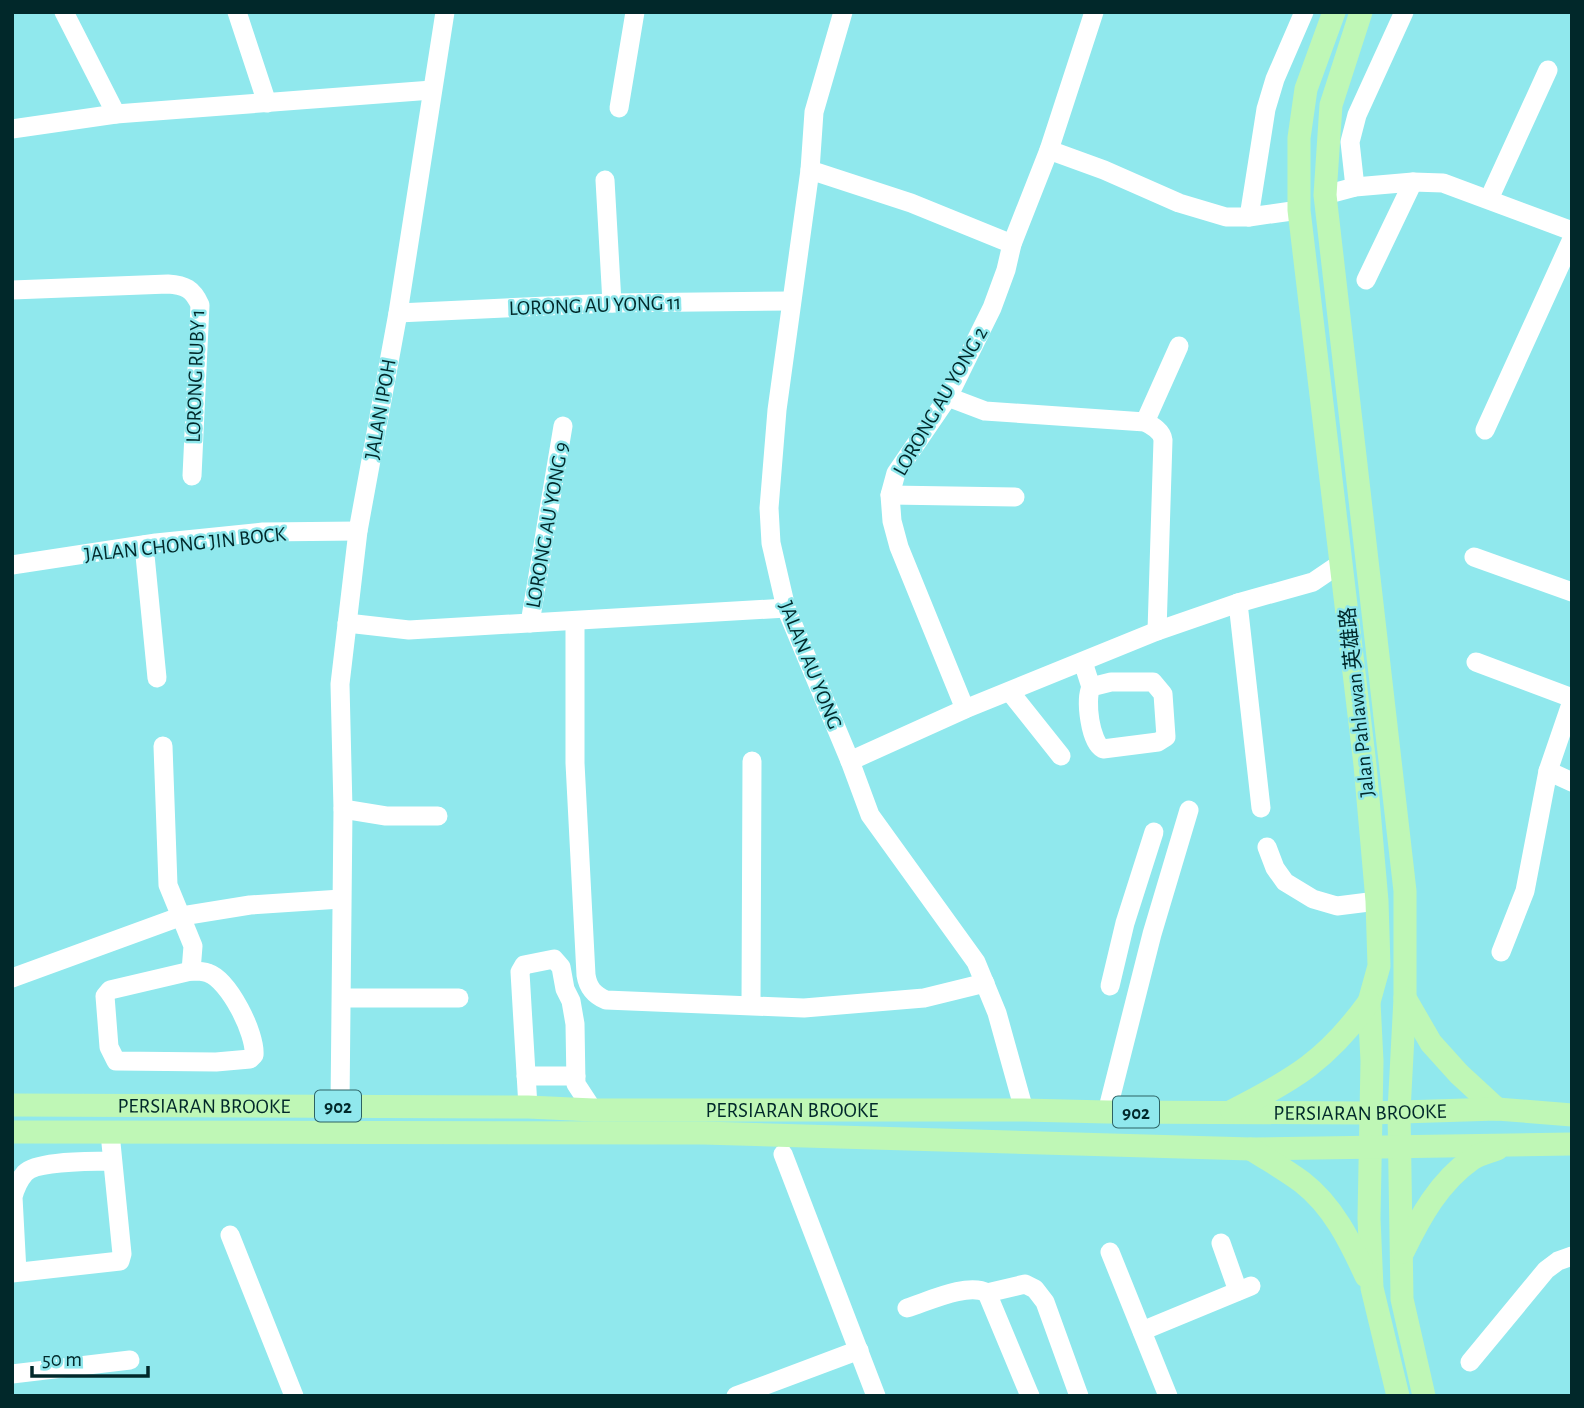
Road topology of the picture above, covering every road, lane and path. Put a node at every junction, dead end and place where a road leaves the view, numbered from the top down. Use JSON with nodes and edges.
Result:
{"nodes":[{"id":1,"x":64,"y":12,"type":"edge"},
{"id":2,"x":237,"y":12,"type":"edge"},
{"id":3,"x":445,"y":12,"type":"edge"},
{"id":4,"x":635,"y":12,"type":"edge"},
{"id":5,"x":843,"y":12,"type":"edge"},
{"id":6,"x":1094,"y":12,"type":"edge"},
{"id":7,"x":1304,"y":12,"type":"edge"},
{"id":8,"x":1334,"y":12,"type":"edge"},
{"id":9,"x":1361,"y":12,"type":"edge"},
{"id":10,"x":1404,"y":12,"type":"edge"},
{"id":11,"x":1548,"y":70,"type":"dead end"},
{"id":12,"x":432,"y":90,"type":"junction"},
{"id":13,"x":267,"y":103,"type":"junction"},
{"id":14,"x":619,"y":108,"type":"dead end"},
{"id":15,"x":116,"y":114,"type":"junction"},
{"id":16,"x":12,"y":129,"type":"edge"},
{"id":17,"x":1049,"y":150,"type":"junction"},
{"id":18,"x":810,"y":170,"type":"junction"},
{"id":19,"x":605,"y":180,"type":"dead end"},
{"id":20,"x":1413,"y":182,"type":"junction"},
{"id":21,"x":1355,"y":187,"type":"junction"},
{"id":22,"x":1325,"y":195,"type":"junction"},
{"id":23,"x":1489,"y":199,"type":"junction"},
{"id":24,"x":1299,"y":210,"type":"junction"},
{"id":25,"x":1249,"y":217,"type":"junction"},
{"id":26,"x":1572,"y":231,"type":"edge"},
{"id":27,"x":1572,"y":239,"type":"edge"},
{"id":28,"x":1012,"y":244,"type":"junction"},
{"id":29,"x":1366,"y":280,"type":"dead end"},
{"id":30,"x":12,"y":290,"type":"edge"},
{"id":31,"x":791,"y":301,"type":"junction"},
{"id":32,"x":612,"y":303,"type":"junction"},
{"id":33,"x":398,"y":313,"type":"junction"},
{"id":34,"x":1179,"y":346,"type":"dead end"},
{"id":35,"x":948,"y":397,"type":"junction"},
{"id":36,"x":1145,"y":422,"type":"junction"},
{"id":37,"x":564,"y":426,"type":"dead end"},
{"id":38,"x":1485,"y":430,"type":"dead end"},
{"id":39,"x":192,"y":476,"type":"dead end"},
{"id":40,"x":890,"y":495,"type":"junction"},
{"id":41,"x":1015,"y":497,"type":"dead end"},
{"id":42,"x":358,"y":531,"type":"junction"},
{"id":43,"x":144,"y":545,"type":"junction"},
{"id":44,"x":1474,"y":557,"type":"dead end"},
{"id":45,"x":1341,"y":563,"type":"junction"},
{"id":46,"x":12,"y":565,"type":"edge"},
{"id":47,"x":1313,"y":582,"type":"junction"},
{"id":48,"x":1572,"y":592,"type":"edge"},
{"id":49,"x":1238,"y":603,"type":"junction"},
{"id":50,"x":1346,"y":606,"type":"junction"},
{"id":51,"x":786,"y":608,"type":"junction"},
{"id":52,"x":575,"y":622,"type":"junction"},
{"id":53,"x":347,"y":623,"type":"junction"},
{"id":54,"x":530,"y":623,"type":"junction"},
{"id":55,"x":1157,"y":631,"type":"junction"},
{"id":56,"x":1083,"y":662,"type":"junction"},
{"id":57,"x":1476,"y":662,"type":"dead end"},
{"id":58,"x":157,"y":678,"type":"dead end"},
{"id":59,"x":1091,"y":687,"type":"junction"},
{"id":60,"x":1010,"y":692,"type":"junction"},
{"id":61,"x":1572,"y":700,"type":"edge"},
{"id":62,"x":965,"y":709,"type":"junction"},
{"id":63,"x":163,"y":746,"type":"dead end"},
{"id":64,"x":1061,"y":756,"type":"dead end"},
{"id":65,"x":751,"y":761,"type":"dead end"},
{"id":66,"x":850,"y":761,"type":"junction"},
{"id":67,"x":1548,"y":771,"type":"junction"},
{"id":68,"x":1572,"y":782,"type":"edge"},
{"id":69,"x":1261,"y":808,"type":"dead end"},
{"id":70,"x":343,"y":809,"type":"junction"},
{"id":71,"x":1189,"y":810,"type":"dead end"},
{"id":72,"x":438,"y":816,"type":"dead end"},
{"id":73,"x":1154,"y":832,"type":"dead end"},
{"id":74,"x":1267,"y":846,"type":"dead end"},
{"id":75,"x":341,"y":899,"type":"junction"},
{"id":76,"x":1377,"y":901,"type":"junction"},
{"id":77,"x":182,"y":916,"type":"junction"},
{"id":78,"x":1125,"y":923,"type":"junction"},
{"id":79,"x":1152,"y":934,"type":"junction"},
{"id":80,"x":1502,"y":952,"type":"dead end"},
{"id":81,"x":191,"y":971,"type":"junction"},
{"id":82,"x":12,"y":978,"type":"edge"},
{"id":83,"x":985,"y":983,"type":"junction"},
{"id":84,"x":1110,"y":986,"type":"dead end"},
{"id":85,"x":592,"y":990,"type":"junction"},
{"id":86,"x":342,"y":998,"type":"junction"},
{"id":87,"x":459,"y":998,"type":"dead end"},
{"id":88,"x":1405,"y":998,"type":"junction"},
{"id":89,"x":571,"y":1001,"type":"junction"},
{"id":90,"x":1369,"y":1002,"type":"junction"},
{"id":91,"x":751,"y":1004,"type":"junction"},
{"id":92,"x":526,"y":1076,"type":"junction"},
{"id":93,"x":576,"y":1076,"type":"junction"},
{"id":94,"x":12,"y":1105,"type":"edge"},
{"id":95,"x":340,"y":1106,"type":"junction"},
{"id":96,"x":528,"y":1107,"type":"junction"},
{"id":97,"x":1497,"y":1109,"type":"junction"},
{"id":98,"x":593,"y":1110,"type":"junction"},
{"id":99,"x":1024,"y":1110,"type":"junction"},
{"id":100,"x":1399,"y":1111,"type":"junction"},
{"id":101,"x":1107,"y":1112,"type":"junction"},
{"id":102,"x":1229,"y":1112,"type":"junction"},
{"id":103,"x":1370,"y":1112,"type":"junction"},
{"id":104,"x":1572,"y":1115,"type":"edge"},
{"id":105,"x":12,"y":1132,"type":"edge"},
{"id":106,"x":110,"y":1133,"type":"junction"},
{"id":107,"x":1513,"y":1143,"type":"junction"},
{"id":108,"x":1572,"y":1144,"type":"edge"},
{"id":109,"x":1399,"y":1145,"type":"junction"},
{"id":110,"x":1369,"y":1147,"type":"junction"},
{"id":111,"x":1251,"y":1149,"type":"junction"},
{"id":112,"x":783,"y":1154,"type":"dead end"},
{"id":113,"x":112,"y":1161,"type":"junction"},
{"id":114,"x":230,"y":1235,"type":"dead end"},
{"id":115,"x":1221,"y":1243,"type":"dead end"},
{"id":116,"x":1110,"y":1252,"type":"dead end"},
{"id":117,"x":1572,"y":1256,"type":"edge"},
{"id":118,"x":1401,"y":1257,"type":"junction"},
{"id":119,"x":15,"y":1272,"type":"edge"},
{"id":120,"x":1372,"y":1288,"type":"junction"},
{"id":121,"x":987,"y":1293,"type":"junction"},
{"id":122,"x":907,"y":1308,"type":"dead end"},
{"id":123,"x":1142,"y":1331,"type":"junction"},
{"id":124,"x":859,"y":1350,"type":"junction"},
{"id":125,"x":130,"y":1360,"type":"dead end"},
{"id":126,"x":1470,"y":1362,"type":"dead end"},
{"id":127,"x":12,"y":1374,"type":"edge"},
{"id":128,"x":294,"y":1396,"type":"edge"},
{"id":129,"x":736,"y":1396,"type":"edge"},
{"id":130,"x":876,"y":1396,"type":"edge"},
{"id":131,"x":1030,"y":1396,"type":"edge"},
{"id":132,"x":1079,"y":1396,"type":"edge"},
{"id":133,"x":1168,"y":1396,"type":"edge"},
{"id":134,"x":1398,"y":1396,"type":"edge"},
{"id":135,"x":1424,"y":1396,"type":"edge"}],
"edges":[{"from":1,"to":15,"type":"street"},
{"from":2,"to":13,"type":"street"},
{"from":3,"to":12,"type":"street","name":"JALAN IPOH"},
{"from":4,"to":14,"type":"street"},
{"from":5,"to":18,"type":"street","name":"JALAN AU YONG"},
{"from":6,"to":17,"type":"street","name":"LORONG AU YONG 2"},
{"from":7,"to":25,"type":"street"},
{"from":8,"to":24,"type":"main road","name":"Jalan Pahlawan 英雄路"},
{"from":9,"to":22,"type":"main road","name":"Jalan Pahlawan 英雄路"},
{"from":10,"to":21,"type":"street"},
{"from":11,"to":23,"type":"street"},
{"from":12,"to":13,"type":"street"},
{"from":12,"to":33,"type":"street","name":"JALAN IPOH"},
{"from":13,"to":15,"type":"street"},
{"from":15,"to":16,"type":"street"},
{"from":17,"to":25,"type":"street"},
{"from":17,"to":28,"type":"street","name":"LORONG AU YONG 2"},
{"from":18,"to":28,"type":"street"},
{"from":18,"to":31,"type":"street","name":"JALAN AU YONG"},
{"from":19,"to":32,"type":"street"},
{"from":20,"to":21,"type":"street"},
{"from":20,"to":23,"type":"street"},
{"from":20,"to":29,"type":"street"},
{"from":21,"to":22,"type":"street"},
{"from":22,"to":88,"type":"main road","name":"Jalan Pahlawan 英雄路"},
{"from":23,"to":26,"type":"street"},
{"from":24,"to":25,"type":"street"},
{"from":24,"to":45,"type":"main road","name":"Jalan Pahlawan 英雄路"},
{"from":27,"to":38,"type":"street"},
{"from":28,"to":35,"type":"street","name":"LORONG AU YONG 2"},
{"from":30,"to":39,"type":"street","name":"LORONG RUBY 1"},
{"from":31,"to":32,"type":"street","name":"LORONG AU YONG 11"},
{"from":31,"to":51,"type":"street","name":"JALAN AU YONG"},
{"from":32,"to":33,"type":"street","name":"LORONG AU YONG 11"},
{"from":33,"to":42,"type":"street","name":"JALAN IPOH"},
{"from":34,"to":36,"type":"street"},
{"from":35,"to":36,"type":"street"},
{"from":35,"to":40,"type":"street","name":"LORONG AU YONG 2"},
{"from":36,"to":55,"type":"street"},
{"from":37,"to":54,"type":"street","name":"LORONG AU YONG 9"},
{"from":40,"to":41,"type":"street"},
{"from":40,"to":62,"type":"street","name":"LORONG AU YONG 2"},
{"from":42,"to":43,"type":"street","name":"JALAN CHONG JIN BOCK"},
{"from":42,"to":53,"type":"street","name":"JALAN IPOH"},
{"from":43,"to":46,"type":"street","name":"JALAN CHONG JIN BOCK"},
{"from":43,"to":58,"type":"street"},
{"from":44,"to":48,"type":"street"},
{"from":45,"to":47,"type":"street"},
{"from":45,"to":50,"type":"main road","name":"Jalan Pahlawan 英雄路"},
{"from":47,"to":49,"type":"street"},
{"from":47,"to":50,"type":"street"},
{"from":49,"to":55,"type":"street"},
{"from":49,"to":69,"type":"street"},
{"from":50,"to":76,"type":"main road","name":"Jalan Pahlawan 英雄路"},
{"from":51,"to":52,"type":"street"},
{"from":51,"to":66,"type":"street","name":"JALAN AU YONG"},
{"from":52,"to":54,"type":"street"},
{"from":52,"to":85,"type":"street"},
{"from":53,"to":54,"type":"street"},
{"from":53,"to":70,"type":"street","name":"JALAN IPOH"},
{"from":55,"to":56,"type":"street"},
{"from":56,"to":59,"type":"street"},
{"from":56,"to":60,"type":"street"},
{"from":57,"to":61,"type":"street"},
{"from":59,"to":59,"type":"street"},
{"from":60,"to":62,"type":"street"},
{"from":60,"to":64,"type":"street"},
{"from":61,"to":67,"type":"street"},
{"from":62,"to":66,"type":"street"},
{"from":63,"to":77,"type":"street"},
{"from":65,"to":91,"type":"street"},
{"from":66,"to":83,"type":"street","name":"JALAN AU YONG"},
{"from":67,"to":68,"type":"street"},
{"from":67,"to":80,"type":"street"},
{"from":70,"to":72,"type":"street"},
{"from":70,"to":75,"type":"street","name":"JALAN IPOH"},
{"from":71,"to":79,"type":"street"},
{"from":73,"to":78,"type":"street"},
{"from":74,"to":76,"type":"street"},
{"from":75,"to":77,"type":"street"},
{"from":75,"to":86,"type":"street","name":"JALAN IPOH"},
{"from":76,"to":90,"type":"main road","name":"Jalan Pahlawan 英雄路"},
{"from":77,"to":81,"type":"street"},
{"from":77,"to":82,"type":"street"},
{"from":78,"to":79,"type":"street"},
{"from":78,"to":84,"type":"street"},
{"from":79,"to":101,"type":"street"},
{"from":81,"to":81,"type":"street"},
{"from":83,"to":91,"type":"street"},
{"from":83,"to":99,"type":"street","name":"JALAN AU YONG"},
{"from":85,"to":89,"type":"street"},
{"from":85,"to":91,"type":"street"},
{"from":86,"to":87,"type":"street"},
{"from":86,"to":95,"type":"street","name":"JALAN IPOH"},
{"from":88,"to":97,"type":"main road"},
{"from":88,"to":100,"type":"main road","name":"Jalan Pahlawan 英雄路"},
{"from":89,"to":92,"type":"street"},
{"from":89,"to":93,"type":"street"},
{"from":90,"to":102,"type":"main road"},
{"from":90,"to":103,"type":"main road","name":"Jalan Pahlawan 英雄路"},
{"from":92,"to":93,"type":"street"},
{"from":92,"to":96,"type":"street"},
{"from":93,"to":98,"type":"street"},
{"from":94,"to":95,"type":"main road","name":"PERSIARAN BROOKE","number":"902"},
{"from":95,"to":96,"type":"main road","name":"PERSIARAN BROOKE","number":"902"},
{"from":96,"to":98,"type":"main road","name":"PERSIARAN BROOKE","number":"902"},
{"from":97,"to":100,"type":"main road","name":"PERSIARAN BROOKE","number":"902"},
{"from":97,"to":104,"type":"main road","name":"PERSIARAN BROOKE","number":"902"},
{"from":98,"to":99,"type":"main road","name":"PERSIARAN BROOKE","number":"902"},
{"from":99,"to":101,"type":"main road","name":"PERSIARAN BROOKE","number":"902"},
{"from":100,"to":103,"type":"main road","name":"PERSIARAN BROOKE","number":"902"},
{"from":100,"to":109,"type":"main road","name":"Jalan Pahlawan 英雄路"},
{"from":101,"to":102,"type":"main road","name":"PERSIARAN BROOKE","number":"902"},
{"from":102,"to":103,"type":"main road","name":"PERSIARAN BROOKE","number":"902"},
{"from":103,"to":110,"type":"main road","name":"Jalan Pahlawan 英雄路"},
{"from":105,"to":106,"type":"main road","name":"PERSIARAN BROOKE","number":"902"},
{"from":106,"to":111,"type":"main road","name":"PERSIARAN BROOKE","number":"902"},
{"from":106,"to":113,"type":"street"},
{"from":107,"to":108,"type":"main road","name":"PERSIARAN BROOKE","number":"902"},
{"from":107,"to":109,"type":"main road","name":"PERSIARAN BROOKE","number":"902"},
{"from":107,"to":118,"type":"main road"},
{"from":109,"to":110,"type":"main road","name":"PERSIARAN BROOKE","number":"902"},
{"from":109,"to":118,"type":"main road","name":"Jalan Pahlawan 英雄路"},
{"from":110,"to":111,"type":"main road","name":"PERSIARAN BROOKE","number":"902"},
{"from":110,"to":120,"type":"main road","name":"Jalan Pahlawan 英雄路"},
{"from":111,"to":120,"type":"main road"},
{"from":112,"to":124,"type":"street"},
{"from":113,"to":119,"type":"street"},
{"from":113,"to":119,"type":"street"},
{"from":114,"to":128,"type":"street"},
{"from":115,"to":123,"type":"street"},
{"from":116,"to":123,"type":"street"},
{"from":117,"to":126,"type":"street"},
{"from":118,"to":135,"type":"main road","name":"Jalan Pahlawan 英雄路"},
{"from":120,"to":134,"type":"main road","name":"Jalan Pahlawan 英雄路"},
{"from":121,"to":122,"type":"street"},
{"from":121,"to":131,"type":"street"},
{"from":121,"to":132,"type":"street"},
{"from":123,"to":133,"type":"street"},
{"from":124,"to":129,"type":"street"},
{"from":124,"to":130,"type":"street"},
{"from":125,"to":127,"type":"street"}]}
